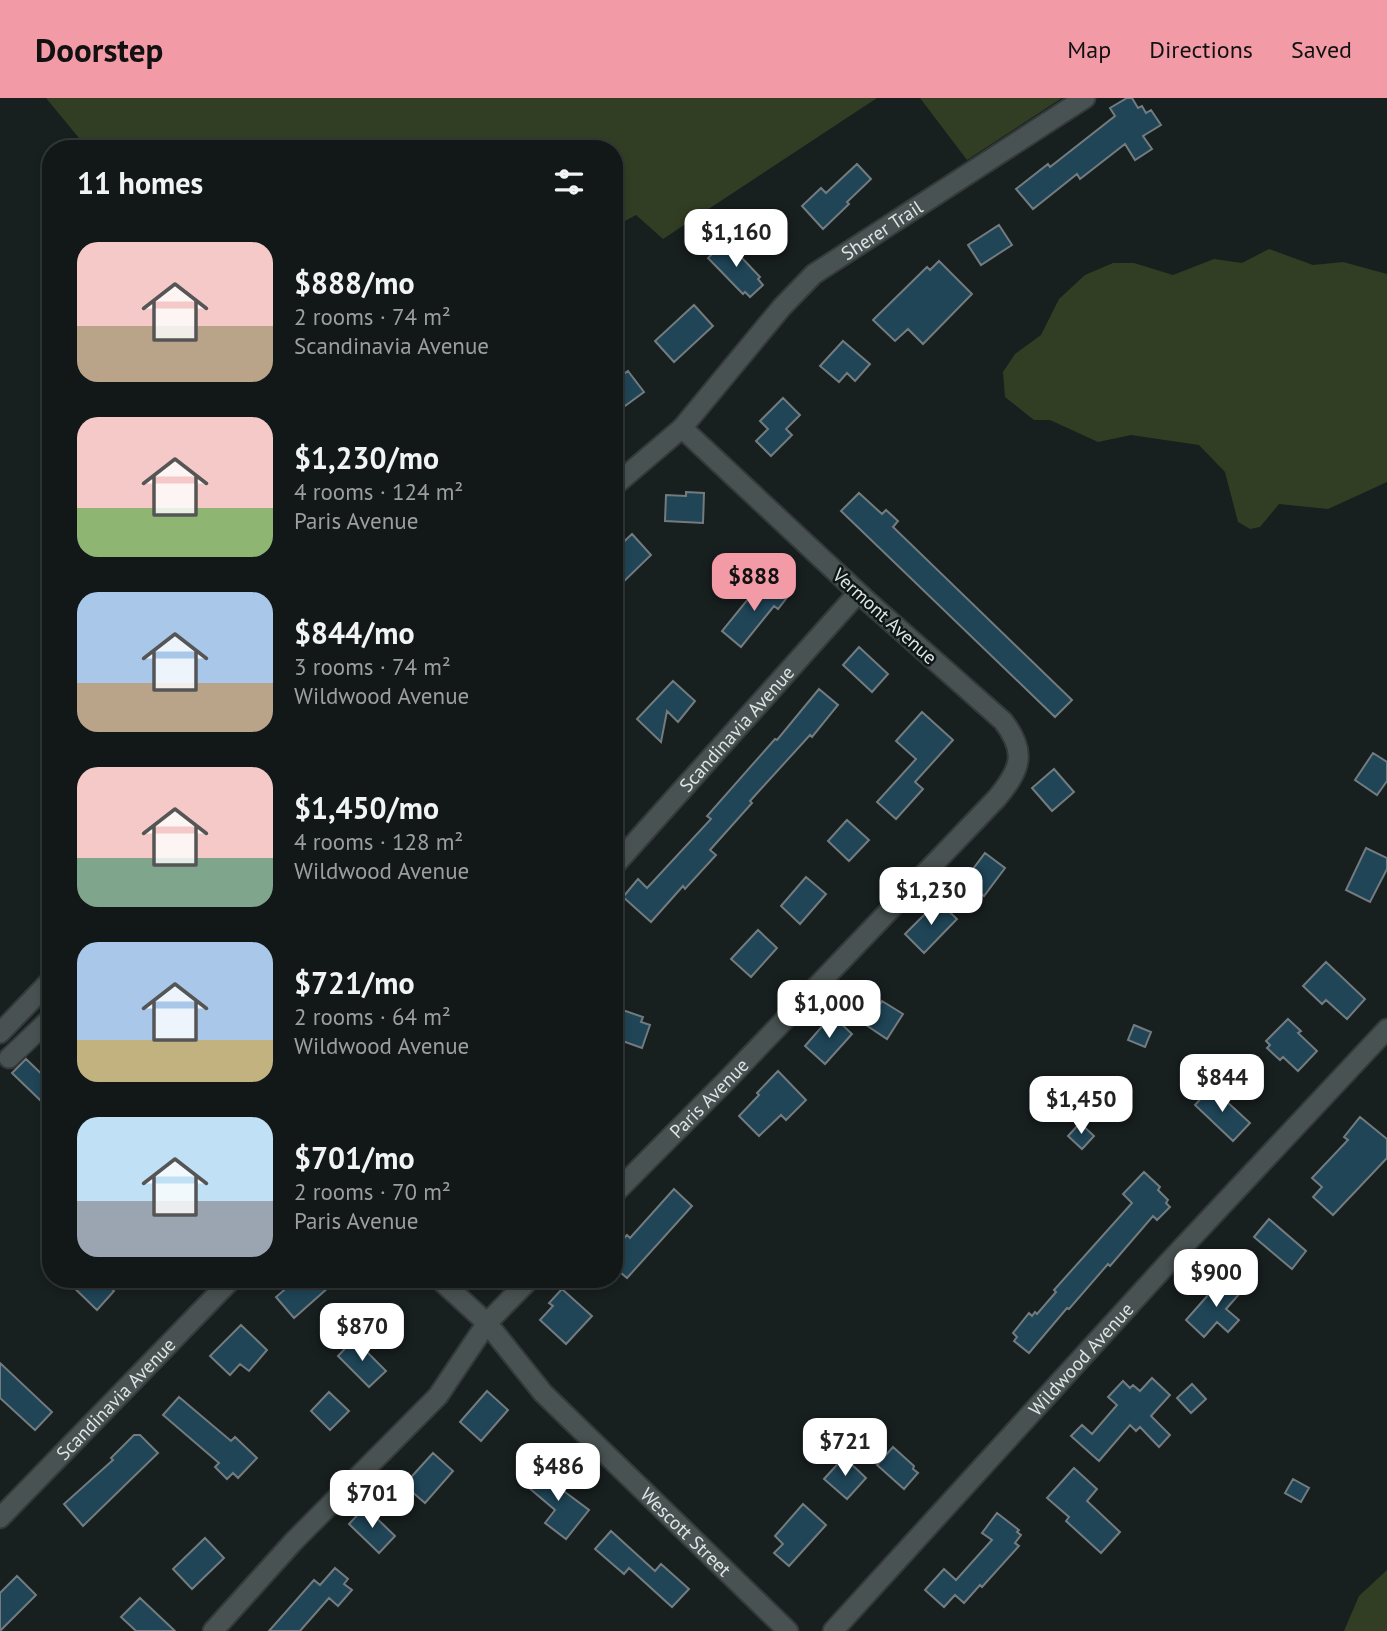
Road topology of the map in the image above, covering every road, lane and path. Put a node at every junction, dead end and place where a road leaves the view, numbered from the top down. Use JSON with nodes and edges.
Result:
{"nodes":[{"id":1,"x":1085,"y":98,"type":"edge"},
{"id":2,"x":682,"y":428,"type":"junction"},
{"id":3,"x":623,"y":478,"type":"edge"},
{"id":4,"x":858,"y":593,"type":"junction"},
{"id":5,"x":1018,"y":752,"type":"joint"},
{"id":6,"x":623,"y":856,"type":"edge"},
{"id":7,"x":42,"y":989,"type":"edge"},
{"id":8,"x":42,"y":1027,"type":"edge"},
{"id":9,"x":1387,"y":1029,"type":"edge"},
{"id":10,"x":0,"y":1033,"type":"edge"},
{"id":11,"x":9,"y":1058,"type":"dead end"},
{"id":12,"x":623,"y":1185,"type":"edge"},
{"id":13,"x":223,"y":1288,"type":"edge"},
{"id":14,"x":449,"y":1288,"type":"edge"},
{"id":15,"x":521,"y":1288,"type":"edge"},
{"id":16,"x":487,"y":1323,"type":"junction"},
{"id":17,"x":0,"y":1518,"type":"edge"},
{"id":18,"x":213,"y":1631,"type":"edge"},
{"id":19,"x":788,"y":1631,"type":"edge"},
{"id":20,"x":833,"y":1631,"type":"edge"}],
"edges":[{"from":1,"to":2,"type":"street","name":"Sherer Trail"},
{"from":2,"to":3,"type":"street","name":"Sherer Trail"},
{"from":2,"to":4,"type":"street","name":"Vermont Avenue"},
{"from":4,"to":5,"type":"street","name":"Vermont Avenue"},
{"from":4,"to":6,"type":"street","name":"Scandinavia Avenue"},
{"from":5,"to":12,"type":"street","name":"Paris Avenue"},
{"from":7,"to":10,"type":"street"},
{"from":8,"to":11,"type":"street"},
{"from":9,"to":20,"type":"street","name":"Wildwood Avenue"},
{"from":13,"to":17,"type":"street","name":"Scandinavia Avenue"},
{"from":14,"to":16,"type":"street","name":"Wescott Street"},
{"from":15,"to":16,"type":"street"},
{"from":16,"to":18,"type":"street"},
{"from":16,"to":19,"type":"street","name":"Wescott Street"}]}
